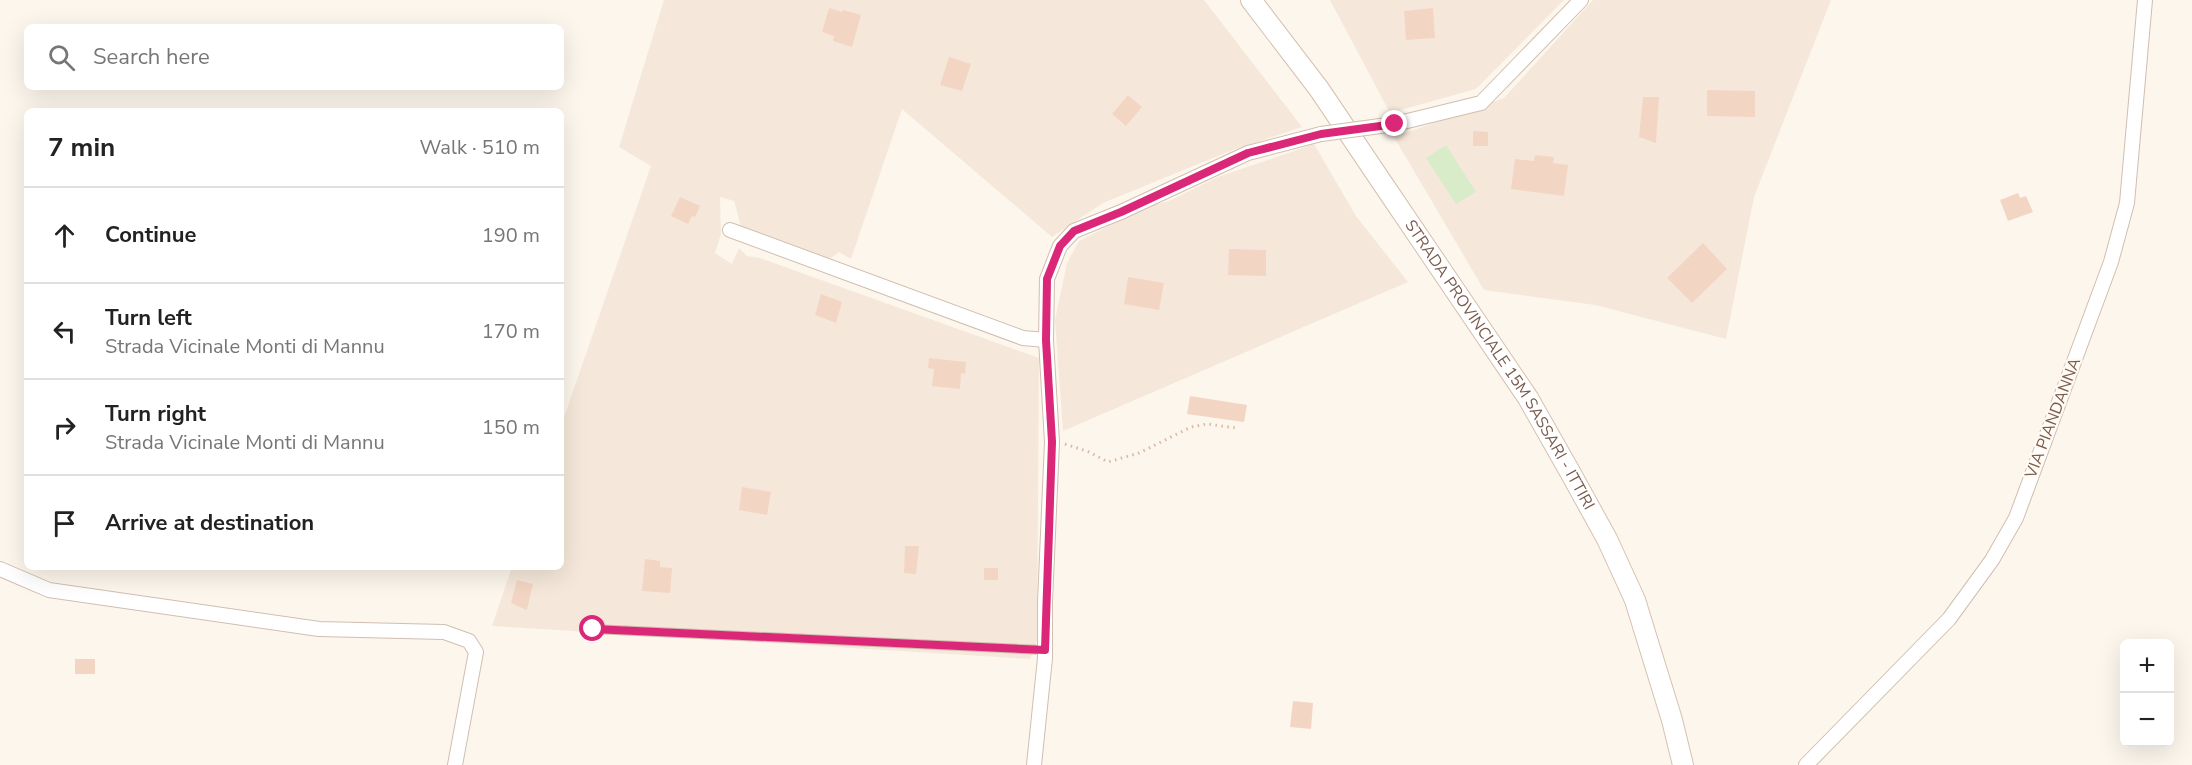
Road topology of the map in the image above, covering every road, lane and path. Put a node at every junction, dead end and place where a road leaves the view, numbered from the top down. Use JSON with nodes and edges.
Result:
{"nodes":[{"id":1,"x":1251,"y":0,"type":"edge"},
{"id":2,"x":1581,"y":0,"type":"edge"},
{"id":3,"x":2145,"y":0,"type":"edge"},
{"id":4,"x":730,"y":230,"type":"dead end"},
{"id":5,"x":1046,"y":340,"type":"junction"},
{"id":6,"x":1237,"y":428,"type":"dead end"},
{"id":7,"x":1052,"y":442,"type":"junction"},
{"id":8,"x":0,"y":569,"type":"edge"},
{"id":9,"x":593,"y":629,"type":"dead end"},
{"id":10,"x":1045,"y":650,"type":"junction"},
{"id":11,"x":455,"y":765,"type":"edge"},
{"id":12,"x":1034,"y":765,"type":"edge"},
{"id":13,"x":1683,"y":765,"type":"edge"},
{"id":14,"x":1806,"y":765,"type":"edge"}],
"edges":[{"from":1,"to":13,"type":"main road","name":"STRADA PROVINCIALE 15M SASSARI - ITTIRI"},
{"from":2,"to":5,"type":"street","bridge":true},
{"from":3,"to":14,"type":"street","name":"VIA PIANDANNA"},
{"from":4,"to":5,"type":"street"},
{"from":5,"to":7,"type":"street"},
{"from":6,"to":7,"type":"path"},
{"from":7,"to":10,"type":"street"},
{"from":8,"to":11,"type":"street"},
{"from":9,"to":10,"type":"lane"},
{"from":10,"to":12,"type":"street"}]}
